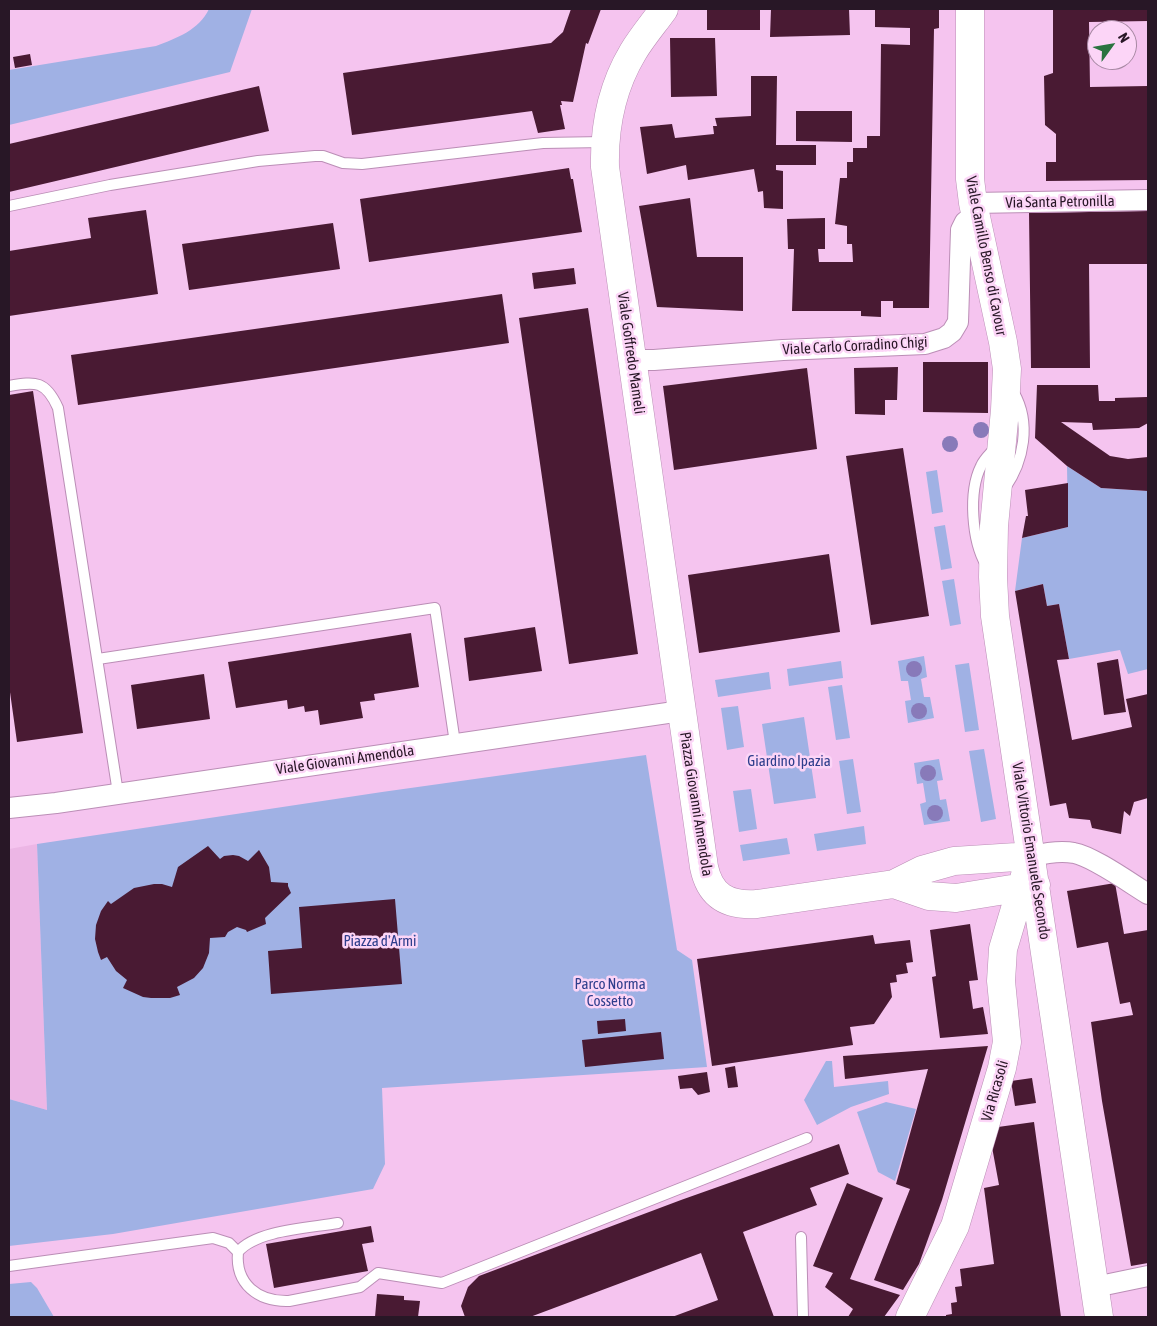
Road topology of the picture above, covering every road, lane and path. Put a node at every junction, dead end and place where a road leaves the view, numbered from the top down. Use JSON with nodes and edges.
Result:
{"nodes":[{"id":1,"x":664,"y":9,"type":"edge"},
{"id":2,"x":970,"y":9,"type":"edge"},
{"id":3,"x":605,"y":142,"type":"junction"},
{"id":4,"x":1148,"y":200,"type":"edge"},
{"id":5,"x":9,"y":206,"type":"edge"},
{"id":6,"x":974,"y":209,"type":"junction"},
{"id":7,"x":632,"y":360,"type":"junction"},
{"id":8,"x":1007,"y":384,"type":"junction"},
{"id":9,"x":9,"y":386,"type":"edge"},
{"id":10,"x":1003,"y":440,"type":"junction"},
{"id":11,"x":996,"y":502,"type":"junction"},
{"id":12,"x":993,"y":576,"type":"junction"},
{"id":13,"x":98,"y":659,"type":"junction"},
{"id":14,"x":681,"y":711,"type":"junction"},
{"id":15,"x":456,"y":744,"type":"junction"},
{"id":16,"x":118,"y":794,"type":"junction"},
{"id":17,"x":9,"y":808,"type":"edge"},
{"id":18,"x":1032,"y":856,"type":"junction"},
{"id":19,"x":894,"y":884,"type":"junction"},
{"id":20,"x":1028,"y":886,"type":"junction"},
{"id":21,"x":1148,"y":894,"type":"edge"},
{"id":22,"x":807,"y":1138,"type":"dead end"},
{"id":23,"x":338,"y":1224,"type":"dead end"},
{"id":24,"x":801,"y":1237,"type":"dead end"},
{"id":25,"x":238,"y":1252,"type":"junction"},
{"id":26,"x":9,"y":1266,"type":"edge"},
{"id":27,"x":1148,"y":1276,"type":"edge"},
{"id":28,"x":1095,"y":1287,"type":"junction"},
{"id":29,"x":803,"y":1317,"type":"edge"},
{"id":30,"x":910,"y":1317,"type":"edge"},
{"id":31,"x":1099,"y":1317,"type":"edge"}],
"edges":[{"from":1,"to":3,"type":"main road","name":"Viale Goffredo Mameli"},
{"from":2,"to":6,"type":"main road","name":"Viale Camillo Benso di Cavour"},
{"from":3,"to":5,"type":"lane"},
{"from":3,"to":7,"type":"main road","name":"Viale Goffredo Mameli"},
{"from":4,"to":6,"type":"street","name":"Via Santa Petronilla"},
{"from":6,"to":7,"type":"street","name":"Viale Carlo Corradino Chigi"},
{"from":6,"to":8,"type":"main road","name":"Viale Camillo Benso di Cavour"},
{"from":7,"to":14,"type":"main road","name":"Viale Goffredo Mameli"},
{"from":8,"to":10,"type":"main road","name":"Viale Vittorio Emanuele Secondo"},
{"from":8,"to":11,"type":"lane"},
{"from":9,"to":13,"type":"lane"},
{"from":10,"to":11,"type":"main road","name":"Viale Vittorio Emanuele Secondo"},
{"from":10,"to":12,"type":"lane"},
{"from":11,"to":12,"type":"main road","name":"Viale Vittorio Emanuele Secondo"},
{"from":12,"to":18,"type":"main road","name":"Viale Vittorio Emanuele Secondo"},
{"from":13,"to":15,"type":"lane"},
{"from":13,"to":16,"type":"lane"},
{"from":14,"to":15,"type":"street","name":"Viale Giovanni Amendola"},
{"from":14,"to":19,"type":"main road","name":"Piazza Giovanni Amendola"},
{"from":15,"to":16,"type":"street","name":"Viale Giovanni Amendola"},
{"from":16,"to":17,"type":"street","name":"Viale Giovanni Amendola"},
{"from":18,"to":19,"type":"main road"},
{"from":18,"to":20,"type":"main road","name":"Via Ricasoli"},
{"from":18,"to":21,"type":"street"},
{"from":19,"to":20,"type":"main road"},
{"from":20,"to":28,"type":"main road","name":"Viale Vittorio Emanuele Secondo"},
{"from":20,"to":30,"type":"main road","name":"Via Ricasoli"},
{"from":22,"to":25,"type":"lane"},
{"from":23,"to":25,"type":"lane"},
{"from":24,"to":29,"type":"lane"},
{"from":25,"to":26,"type":"lane"},
{"from":27,"to":28,"type":"street"},
{"from":28,"to":31,"type":"main road","name":"Viale Vittorio Emanuele Secondo"}]}
